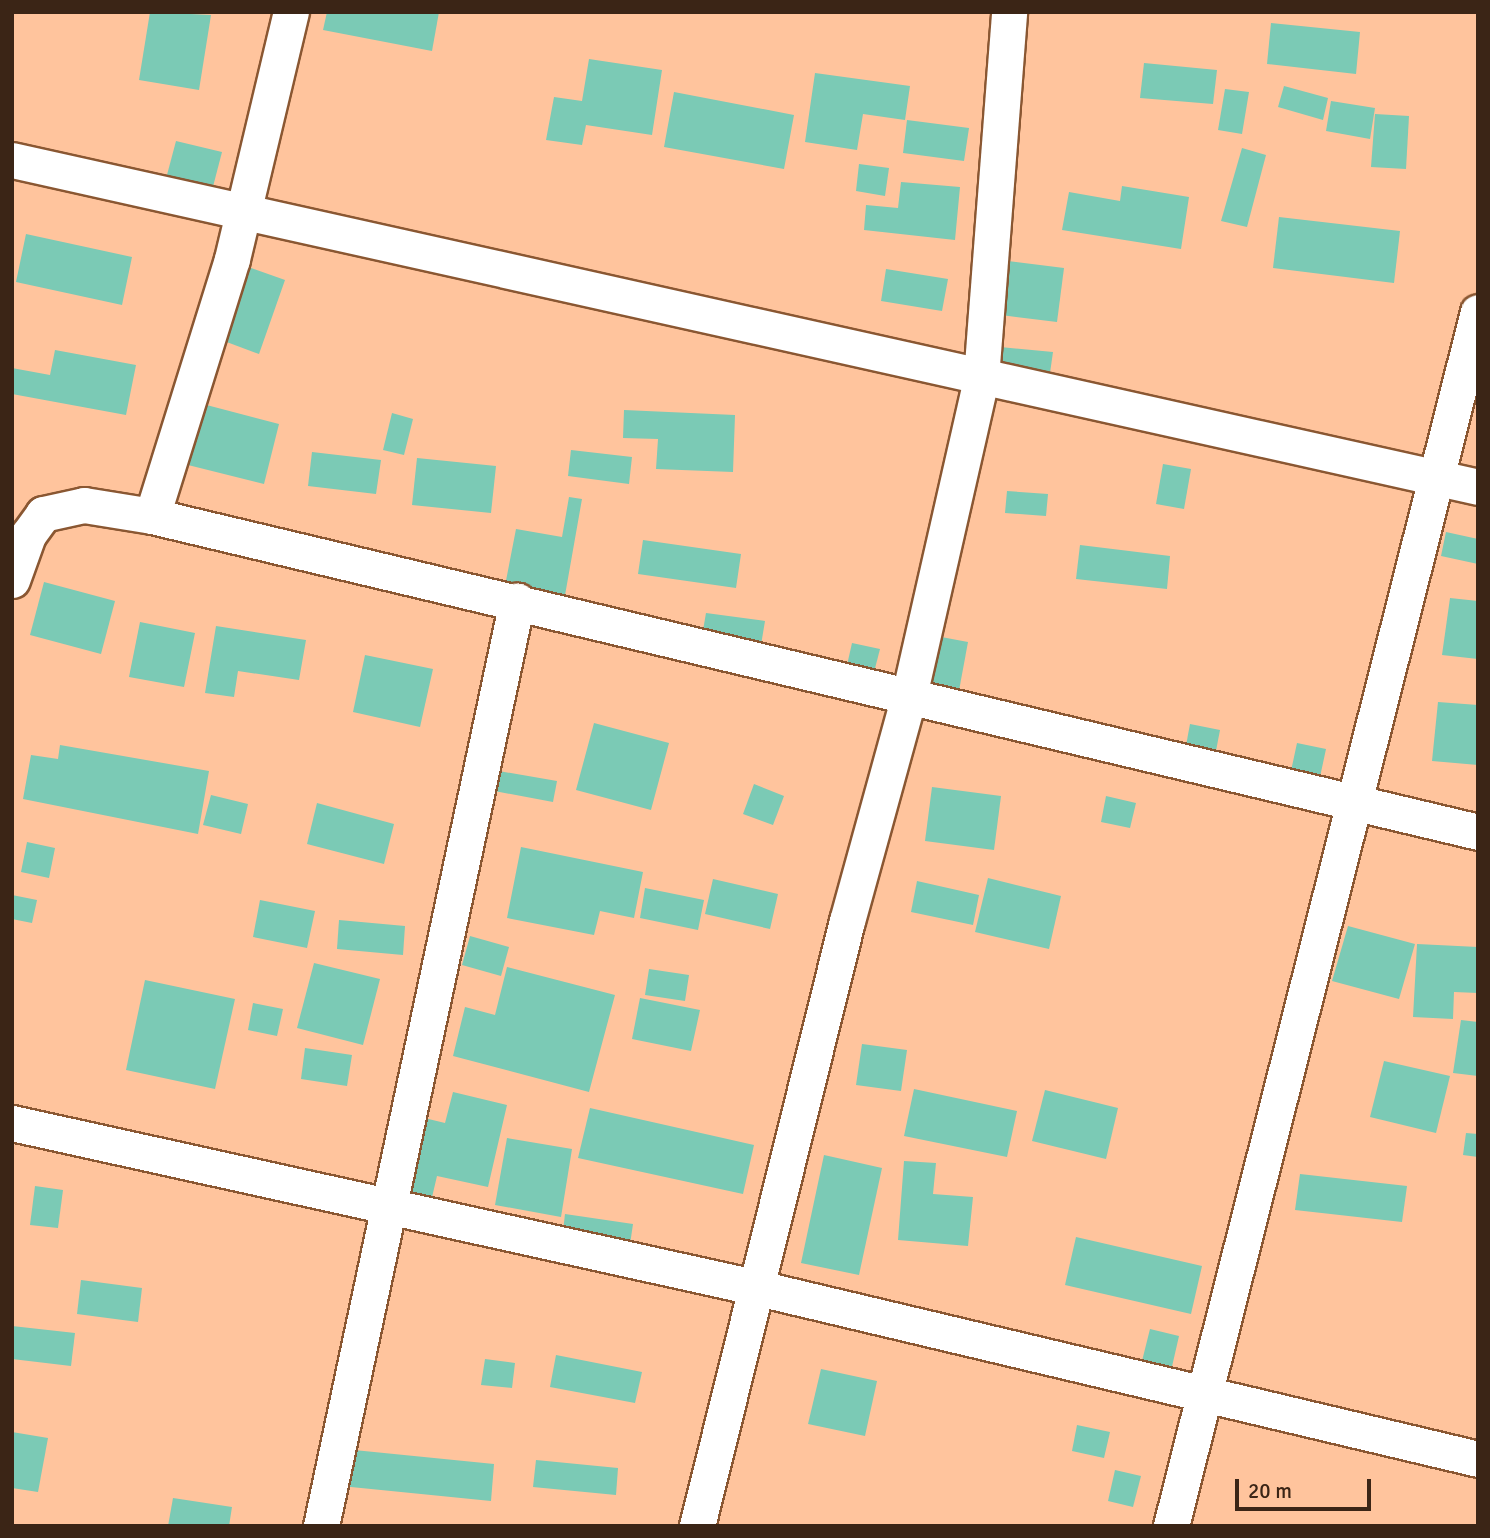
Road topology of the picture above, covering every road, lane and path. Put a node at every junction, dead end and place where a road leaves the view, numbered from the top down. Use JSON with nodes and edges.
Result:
{"nodes":[{"id":1,"x":291,"y":12,"type":"edge"},
{"id":2,"x":1009,"y":12,"type":"edge"},
{"id":3,"x":12,"y":160,"type":"edge"},
{"id":4,"x":243,"y":211,"type":"junction"},
{"id":5,"x":1478,"y":312,"type":"edge"},
{"id":6,"x":981,"y":378,"type":"junction"},
{"id":7,"x":1435,"y":478,"type":"junction"},
{"id":8,"x":1478,"y":487,"type":"edge"},
{"id":9,"x":152,"y":516,"type":"junction"},
{"id":10,"x":12,"y":580,"type":"edge"},
{"id":11,"x":517,"y":601,"type":"junction"},
{"id":12,"x":909,"y":696,"type":"junction"},
{"id":13,"x":1355,"y":804,"type":"junction"},
{"id":14,"x":1478,"y":832,"type":"edge"},
{"id":15,"x":12,"y":1123,"type":"edge"},
{"id":16,"x":386,"y":1203,"type":"junction"},
{"id":17,"x":754,"y":1287,"type":"junction"},
{"id":18,"x":1204,"y":1394,"type":"junction"},
{"id":19,"x":1478,"y":1459,"type":"edge"},
{"id":20,"x":321,"y":1526,"type":"edge"},
{"id":21,"x":697,"y":1526,"type":"edge"},
{"id":22,"x":1171,"y":1526,"type":"edge"}],
"edges":[{"from":1,"to":4,"type":"street"},
{"from":2,"to":6,"type":"street"},
{"from":3,"to":4,"type":"street"},
{"from":4,"to":6,"type":"street"},
{"from":4,"to":9,"type":"street"},
{"from":5,"to":7,"type":"street"},
{"from":6,"to":7,"type":"street"},
{"from":6,"to":12,"type":"street"},
{"from":7,"to":8,"type":"street"},
{"from":7,"to":13,"type":"street"},
{"from":9,"to":10,"type":"street"},
{"from":9,"to":11,"type":"street"},
{"from":11,"to":12,"type":"street"},
{"from":11,"to":16,"type":"street"},
{"from":12,"to":13,"type":"street"},
{"from":12,"to":17,"type":"street"},
{"from":13,"to":14,"type":"street"},
{"from":13,"to":18,"type":"street"},
{"from":15,"to":16,"type":"street"},
{"from":16,"to":17,"type":"street"},
{"from":16,"to":20,"type":"street"},
{"from":17,"to":18,"type":"street"},
{"from":17,"to":21,"type":"street"},
{"from":18,"to":19,"type":"street"},
{"from":18,"to":22,"type":"street"}]}
